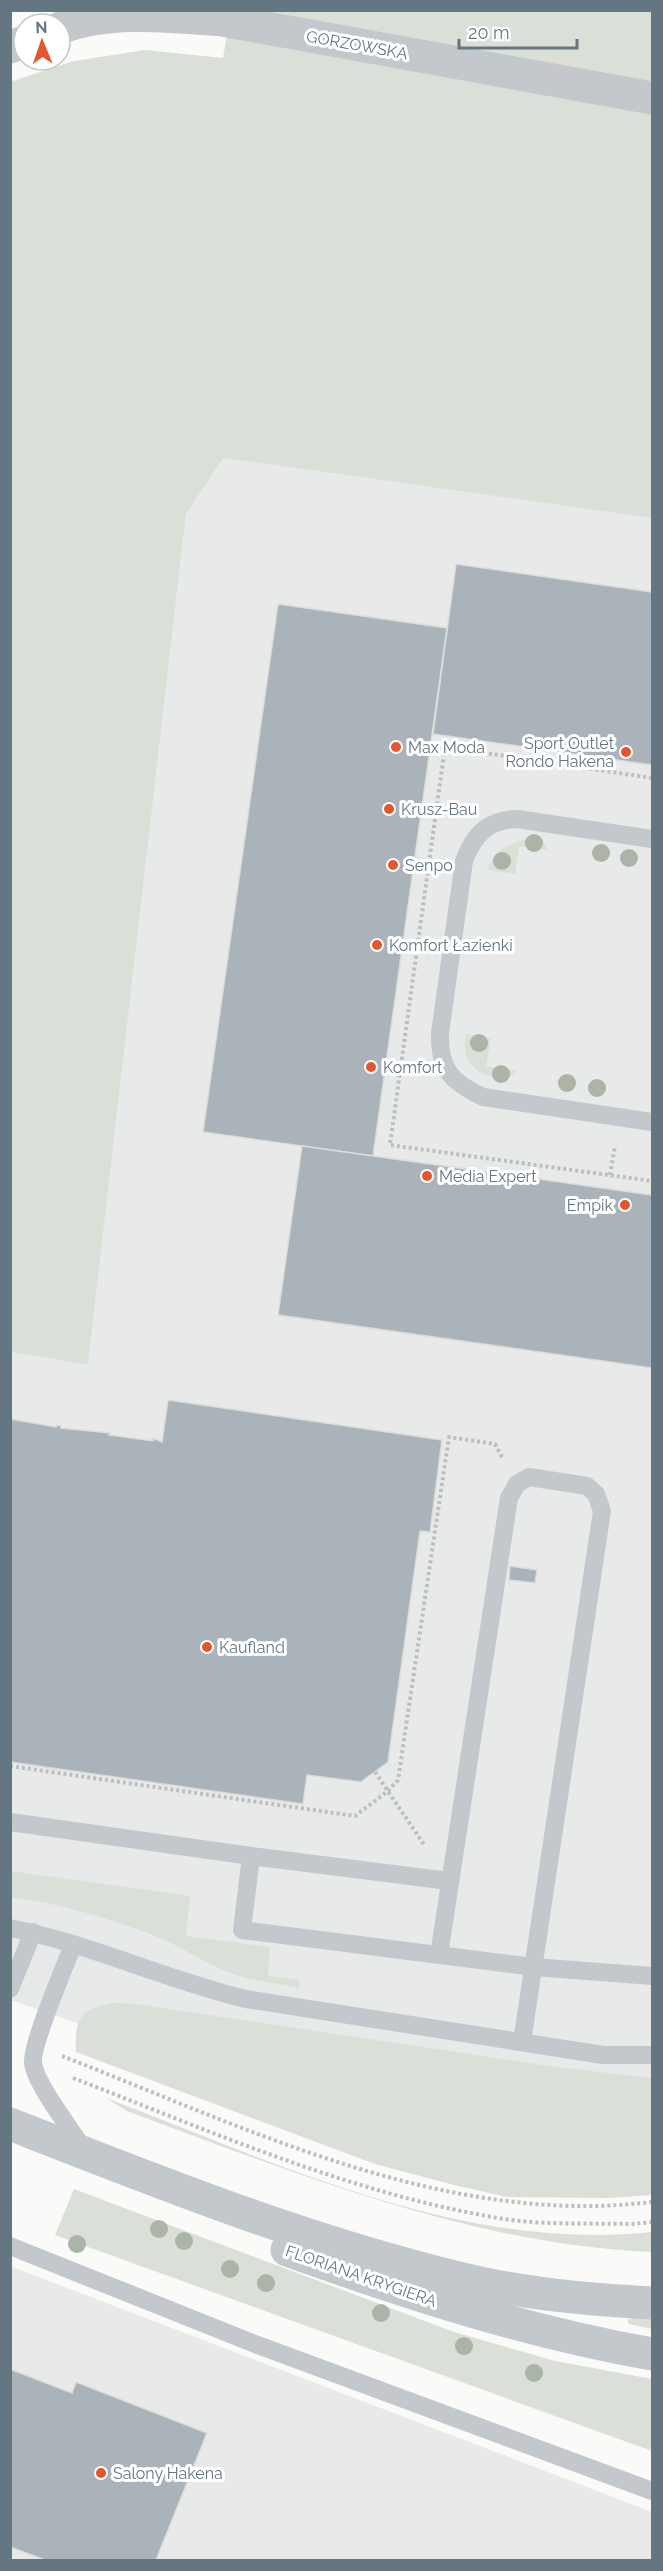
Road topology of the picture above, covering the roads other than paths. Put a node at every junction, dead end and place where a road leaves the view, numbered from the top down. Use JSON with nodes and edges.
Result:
{"nodes":[{"id":1,"x":72,"y":24,"type":"edge"},
{"id":2,"x":652,"y":98,"type":"edge"},
{"id":3,"x":652,"y":839,"type":"edge"},
{"id":4,"x":652,"y":1122,"type":"edge"},
{"id":5,"x":10,"y":1822,"type":"edge"},
{"id":6,"x":251,"y":1856,"type":"junction"},
{"id":7,"x":449,"y":1881,"type":"junction"},
{"id":8,"x":10,"y":1928,"type":"edge"},
{"id":9,"x":33,"y":1932,"type":"junction"},
{"id":10,"x":73,"y":1945,"type":"junction"},
{"id":11,"x":439,"y":1955,"type":"junction"},
{"id":12,"x":534,"y":1967,"type":"junction"},
{"id":13,"x":652,"y":1976,"type":"edge"},
{"id":14,"x":10,"y":1989,"type":"edge"},
{"id":15,"x":522,"y":2042,"type":"junction"},
{"id":16,"x":652,"y":2055,"type":"edge"},
{"id":17,"x":10,"y":2124,"type":"edge"},
{"id":18,"x":86,"y":2154,"type":"junction"},
{"id":19,"x":10,"y":2246,"type":"edge"},
{"id":20,"x":652,"y":2303,"type":"edge"},
{"id":21,"x":652,"y":2354,"type":"edge"},
{"id":22,"x":652,"y":2490,"type":"edge"}],
"edges":[{"from":1,"to":2,"type":"street","name":"GORZOWSKA"},
{"from":3,"to":4,"type":"lane"},
{"from":5,"to":6,"type":"lane"},
{"from":6,"to":7,"type":"lane"},
{"from":6,"to":11,"type":"lane"},
{"from":7,"to":11,"type":"lane"},
{"from":7,"to":12,"type":"lane"},
{"from":8,"to":9,"type":"lane"},
{"from":9,"to":10,"type":"lane"},
{"from":9,"to":14,"type":"lane"},
{"from":10,"to":15,"type":"lane"},
{"from":10,"to":18,"type":"lane"},
{"from":11,"to":12,"type":"lane"},
{"from":12,"to":13,"type":"lane"},
{"from":12,"to":15,"type":"lane"},
{"from":15,"to":16,"type":"lane"},
{"from":17,"to":18,"type":"street","name":"FLORIANA KRYGIERA"},
{"from":18,"to":20,"type":"street","name":"FLORIANA KRYGIERA"},
{"from":18,"to":21,"type":"street","name":"FLORIANA KRYGIERA"},
{"from":19,"to":22,"type":"lane"}]}
